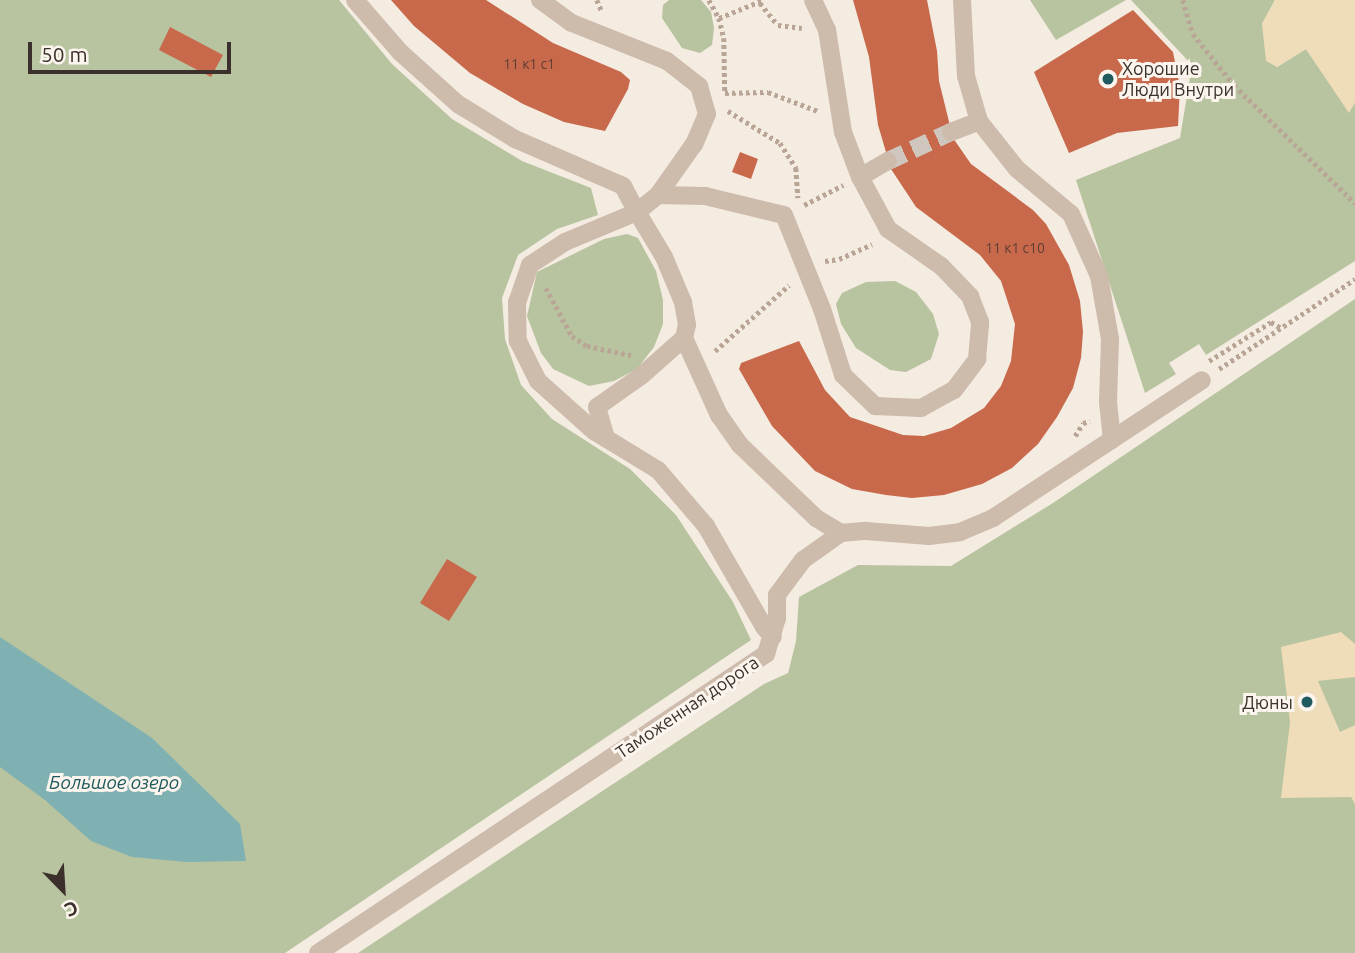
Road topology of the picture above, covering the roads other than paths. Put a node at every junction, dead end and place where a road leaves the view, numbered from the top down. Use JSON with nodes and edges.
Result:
{"nodes":[{"id":1,"x":355,"y":0,"type":"edge"},
{"id":2,"x":540,"y":0,"type":"edge"},
{"id":3,"x":813,"y":0,"type":"edge"},
{"id":4,"x":962,"y":0,"type":"edge"},
{"id":5,"x":979,"y":121,"type":"junction"},
{"id":6,"x":951,"y":132,"type":"tunnel mouth"},
{"id":7,"x":888,"y":161,"type":"tunnel mouth"},
{"id":8,"x":860,"y":177,"type":"junction"},
{"id":9,"x":657,"y":195,"type":"junction"},
{"id":10,"x":637,"y":212,"type":"junction"},
{"id":11,"x":684,"y":338,"type":"junction"},
{"id":12,"x":1202,"y":380,"type":"road end"},
{"id":13,"x":606,"y":439,"type":"junction"},
{"id":14,"x":1112,"y":440,"type":"junction"},
{"id":15,"x":841,"y":533,"type":"junction"},
{"id":16,"x":773,"y":637,"type":"junction"},
{"id":17,"x":318,"y":953,"type":"edge"}],
"edges":[{"from":1,"to":10,"type":"street"},
{"from":2,"to":9,"type":"street"},
{"from":3,"to":8,"type":"street"},
{"from":4,"to":5,"type":"street"},
{"from":5,"to":6,"type":"street"},
{"from":5,"to":14,"type":"street"},
{"from":7,"to":8,"type":"street"},
{"from":8,"to":9,"type":"street"},
{"from":9,"to":10,"type":"street"},
{"from":10,"to":11,"type":"street"},
{"from":10,"to":13,"type":"street"},
{"from":11,"to":13,"type":"street"},
{"from":11,"to":15,"type":"street"},
{"from":12,"to":14,"type":"street"},
{"from":13,"to":16,"type":"street"},
{"from":14,"to":15,"type":"street"},
{"from":15,"to":16,"type":"street"},
{"from":16,"to":17,"type":"street","name":"Таможенная дорога"}]}
